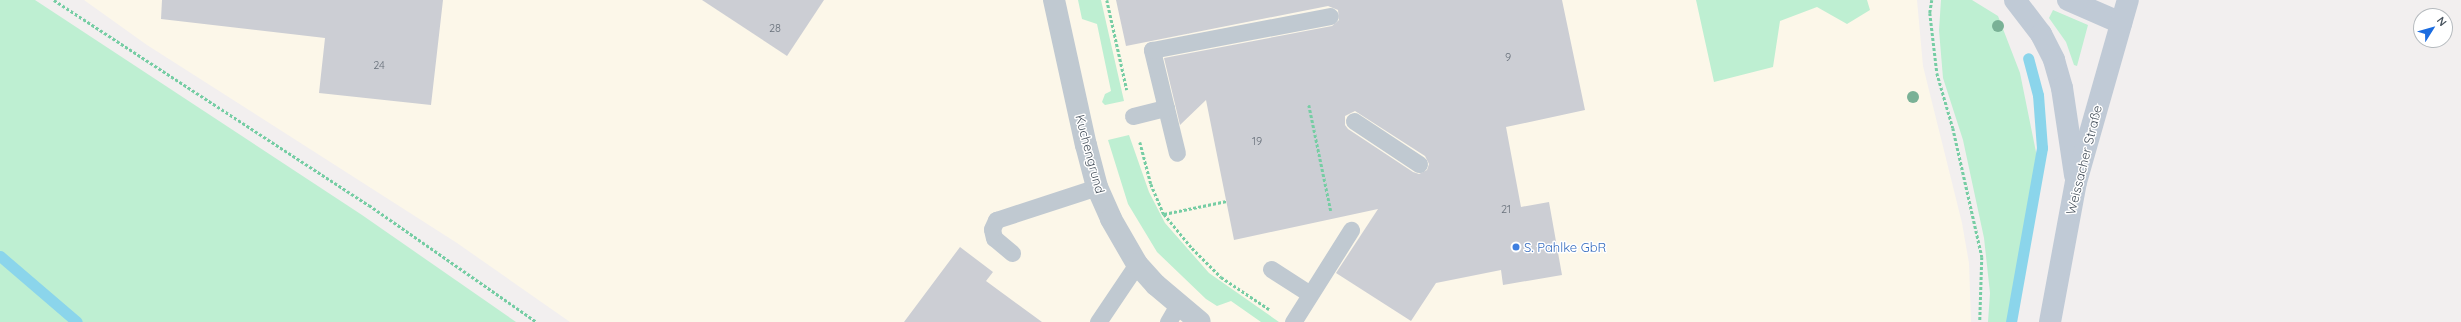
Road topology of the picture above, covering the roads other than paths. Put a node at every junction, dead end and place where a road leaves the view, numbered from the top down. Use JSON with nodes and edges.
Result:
{"nodes":[{"id":1,"x":1054,"y":0,"type":"edge"},
{"id":2,"x":2015,"y":0,"type":"edge"},
{"id":3,"x":2068,"y":0,"type":"edge"},
{"id":4,"x":2128,"y":0,"type":"edge"},
{"id":5,"x":1330,"y":16,"type":"dead end"},
{"id":6,"x":2121,"y":23,"type":"junction"},
{"id":7,"x":1166,"y":108,"type":"junction"},
{"id":8,"x":1133,"y":116,"type":"dead end"},
{"id":9,"x":1354,"y":121,"type":"dead end"},
{"id":10,"x":1177,"y":153,"type":"dead end"},
{"id":11,"x":1419,"y":164,"type":"dead end"},
{"id":12,"x":2076,"y":182,"type":"junction"},
{"id":13,"x":1097,"y":187,"type":"junction"},
{"id":14,"x":1351,"y":230,"type":"dead end"},
{"id":15,"x":1012,"y":253,"type":"dead end"},
{"id":16,"x":1137,"y":264,"type":"junction"},
{"id":17,"x":1271,"y":269,"type":"dead end"},
{"id":18,"x":1310,"y":294,"type":"junction"},
{"id":19,"x":1173,"y":314,"type":"edge"},
{"id":20,"x":1098,"y":322,"type":"edge"},
{"id":21,"x":1200,"y":322,"type":"edge"},
{"id":22,"x":1293,"y":322,"type":"edge"},
{"id":23,"x":2050,"y":322,"type":"edge"}],
"edges":[{"from":1,"to":13,"type":"street","name":"Kuchengrund"},
{"from":2,"to":12,"type":"main road"},
{"from":3,"to":6,"type":"main road"},
{"from":4,"to":6,"type":"main road","name":"Weissacher Straße"},
{"from":5,"to":7,"type":"lane"},
{"from":6,"to":12,"type":"main road","name":"Weissacher Straße"},
{"from":7,"to":8,"type":"lane"},
{"from":7,"to":10,"type":"lane"},
{"from":9,"to":11,"type":"lane"},
{"from":12,"to":23,"type":"main road","name":"Weissacher Straße"},
{"from":13,"to":15,"type":"lane"},
{"from":13,"to":16,"type":"street","name":"Kuchengrund"},
{"from":14,"to":18,"type":"lane"},
{"from":16,"to":19,"type":"street","name":"Kuchengrund"},
{"from":16,"to":20,"type":"lane"},
{"from":17,"to":18,"type":"lane"},
{"from":18,"to":22,"type":"lane"},
{"from":19,"to":21,"type":"street","name":"Kuchengrund"}]}
